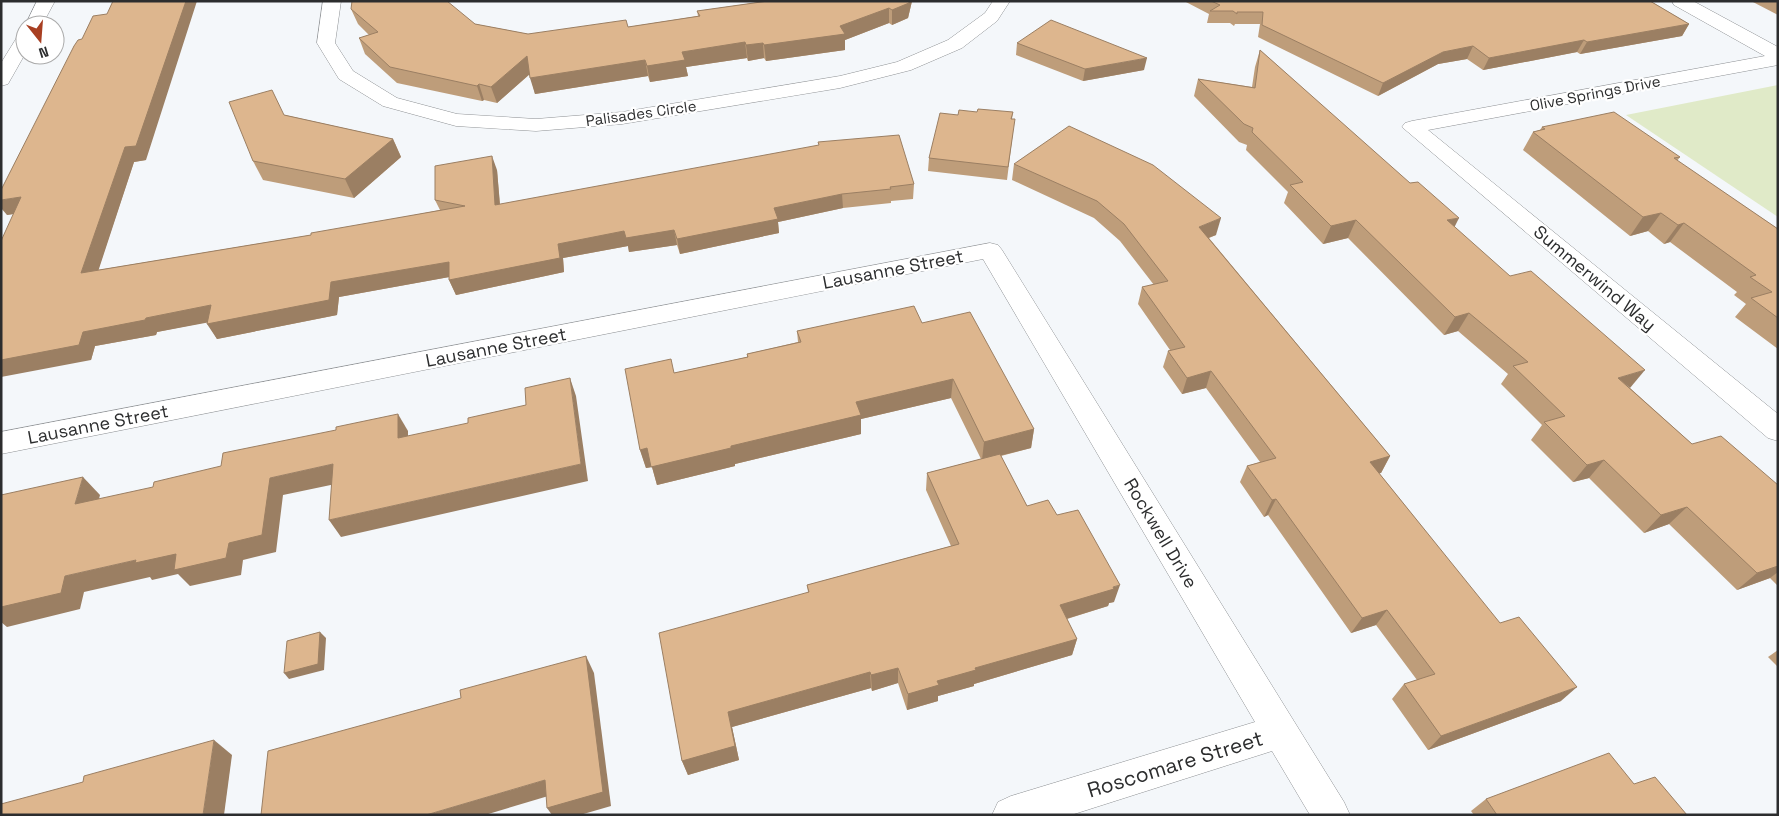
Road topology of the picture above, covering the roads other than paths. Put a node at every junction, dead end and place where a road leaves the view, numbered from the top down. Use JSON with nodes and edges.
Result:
{"nodes":[{"id":1,"x":46,"y":1,"type":"edge"},
{"id":2,"x":332,"y":1,"type":"edge"},
{"id":3,"x":1002,"y":1,"type":"edge"},
{"id":4,"x":1680,"y":1,"type":"edge"},
{"id":5,"x":38,"y":15,"type":"edge"},
{"id":6,"x":1778,"y":55,"type":"edge"},
{"id":7,"x":15,"y":56,"type":"edge"},
{"id":8,"x":1778,"y":59,"type":"edge"},
{"id":9,"x":1,"y":80,"type":"edge"},
{"id":10,"x":1412,"y":127,"type":"joint"},
{"id":11,"x":990,"y":250,"type":"joint"},
{"id":12,"x":1778,"y":430,"type":"edge"},
{"id":13,"x":1,"y":443,"type":"edge"},
{"id":14,"x":1280,"y":731,"type":"junction"},
{"id":15,"x":1011,"y":815,"type":"edge"},
{"id":16,"x":1331,"y":815,"type":"edge"}],
"edges":[{"from":1,"to":5,"type":"street"},
{"from":2,"to":3,"type":"street","name":"Palisades Circle"},
{"from":4,"to":6,"type":"street"},
{"from":7,"to":9,"type":"street"},
{"from":8,"to":10,"type":"street","name":"Olive Springs Drive"},
{"from":10,"to":12,"type":"street","name":"Summerwind Way"},
{"from":11,"to":13,"type":"street","name":"Lausanne Street"},
{"from":11,"to":14,"type":"street","name":"Rockwell Drive"},
{"from":14,"to":15,"type":"street","name":"Roscomare Street"},
{"from":14,"to":16,"type":"street","name":"Rockwell Drive"}]}
